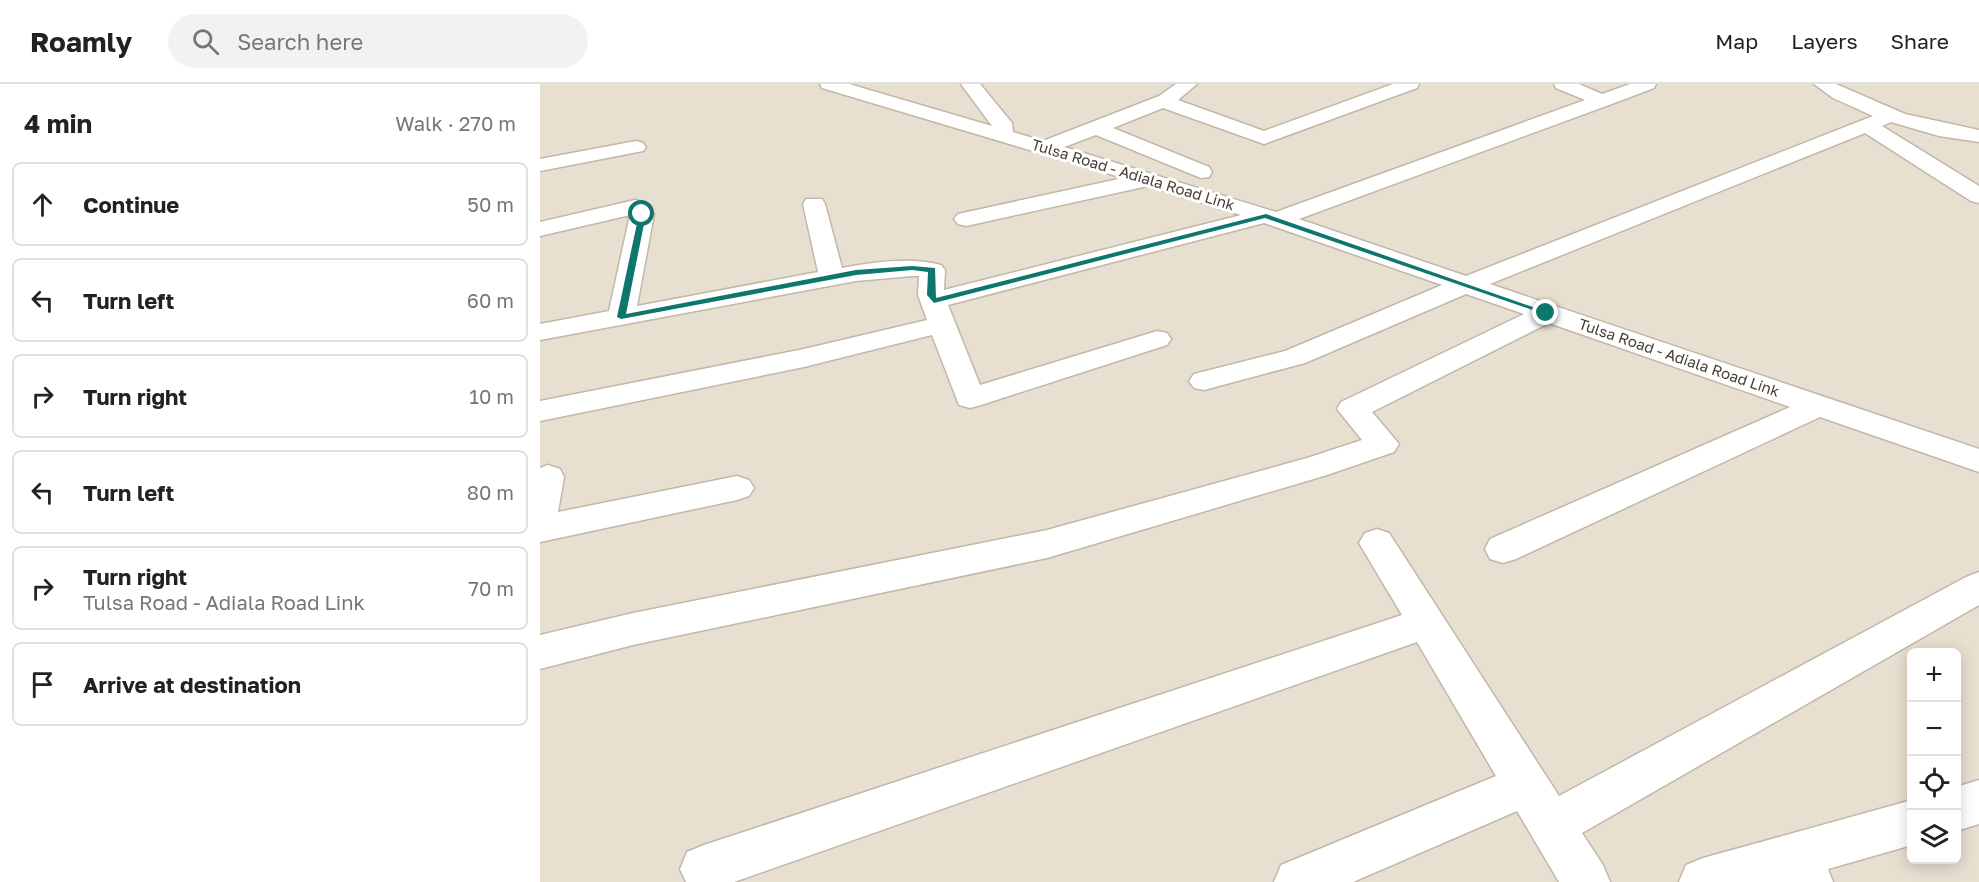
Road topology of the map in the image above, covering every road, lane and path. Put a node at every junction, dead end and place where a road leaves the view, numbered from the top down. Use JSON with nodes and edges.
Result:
{"nodes":[{"id":1,"x":829,"y":84,"type":"edge"},
{"id":2,"x":970,"y":84,"type":"edge"},
{"id":3,"x":1410,"y":84,"type":"edge"},
{"id":4,"x":1563,"y":84,"type":"edge"},
{"id":5,"x":1647,"y":84,"type":"edge"},
{"id":6,"x":1823,"y":84,"type":"edge"},
{"id":7,"x":1172,"y":91,"type":"edge"},
{"id":8,"x":1602,"y":101,"type":"junction"},
{"id":9,"x":1892,"y":115,"type":"junction"},
{"id":10,"x":1866,"y":125,"type":"junction"},
{"id":11,"x":1097,"y":128,"type":"junction"},
{"id":12,"x":1003,"y":136,"type":"junction"},
{"id":13,"x":1979,"y":136,"type":"edge"},
{"id":14,"x":636,"y":147,"type":"dead end"},
{"id":15,"x":1044,"y":148,"type":"junction"},
{"id":16,"x":540,"y":165,"type":"edge"},
{"id":17,"x":1201,"y":172,"type":"dead end"},
{"id":18,"x":1149,"y":180,"type":"junction"},
{"id":19,"x":1979,"y":196,"type":"edge"},
{"id":20,"x":814,"y":204,"type":"dead end"},
{"id":21,"x":1271,"y":218,"type":"junction"},
{"id":22,"x":966,"y":219,"type":"dead end"},
{"id":23,"x":540,"y":228,"type":"edge"},
{"id":24,"x":832,"y":277,"type":"junction"},
{"id":25,"x":1465,"y":285,"type":"junction"},
{"id":26,"x":938,"y":312,"type":"junction"},
{"id":27,"x":1546,"y":313,"type":"junction"},
{"id":28,"x":621,"y":317,"type":"junction"},
{"id":29,"x":540,"y":332,"type":"edge"},
{"id":30,"x":1157,"y":339,"type":"dead end"},
{"id":31,"x":1204,"y":381,"type":"dead end"},
{"id":32,"x":1819,"y":406,"type":"junction"},
{"id":33,"x":540,"y":411,"type":"edge"},
{"id":34,"x":1979,"y":461,"type":"edge"},
{"id":35,"x":548,"y":477,"type":"dead end"},
{"id":36,"x":737,"y":488,"type":"dead end"},
{"id":37,"x":540,"y":516,"type":"edge"},
{"id":38,"x":540,"y":529,"type":"edge"},
{"id":39,"x":1377,"y":543,"type":"dead end"},
{"id":40,"x":1503,"y":549,"type":"dead end"},
{"id":41,"x":1979,"y":587,"type":"edge"},
{"id":42,"x":1426,"y":623,"type":"junction"},
{"id":43,"x":540,"y":652,"type":"edge"},
{"id":44,"x":1526,"y":785,"type":"junction"},
{"id":45,"x":1979,"y":802,"type":"edge"},
{"id":46,"x":1961,"y":807,"type":"edge"},
{"id":47,"x":1907,"y":824,"type":"edge"},
{"id":48,"x":1551,"y":825,"type":"junction"},
{"id":49,"x":704,"y":869,"type":"dead end"},
{"id":50,"x":1800,"y":869,"type":"edge"},
{"id":51,"x":1298,"y":882,"type":"edge"},
{"id":52,"x":1586,"y":882,"type":"edge"},
{"id":53,"x":1703,"y":882,"type":"edge"}],
"edges":[{"from":1,"to":12,"type":"street","name":"Tulsa Road - Adiala Road Link"},
{"from":2,"to":12,"type":"street"},
{"from":3,"to":7,"type":"street"},
{"from":4,"to":8,"type":"street"},
{"from":5,"to":8,"type":"street"},
{"from":6,"to":9,"type":"street"},
{"from":7,"to":11,"type":"street"},
{"from":8,"to":21,"type":"street"},
{"from":9,"to":10,"type":"street"},
{"from":9,"to":13,"type":"street"},
{"from":10,"to":19,"type":"street"},
{"from":10,"to":25,"type":"street"},
{"from":11,"to":15,"type":"street"},
{"from":11,"to":17,"type":"street"},
{"from":12,"to":15,"type":"street","name":"Tulsa Road - Adiala Road Link"},
{"from":14,"to":16,"type":"street"},
{"from":15,"to":18,"type":"street","name":"Tulsa Road - Adiala Road Link"},
{"from":18,"to":21,"type":"street","name":"Tulsa Road - Adiala Road Link"},
{"from":18,"to":22,"type":"street"},
{"from":20,"to":24,"type":"street"},
{"from":21,"to":25,"type":"street","name":"Tulsa Road - Adiala Road Link"},
{"from":21,"to":26,"type":"street"},
{"from":23,"to":28,"type":"street"},
{"from":24,"to":26,"type":"street"},
{"from":24,"to":28,"type":"street"},
{"from":25,"to":27,"type":"street","name":"Tulsa Road - Adiala Road Link"},
{"from":25,"to":31,"type":"street"},
{"from":26,"to":30,"type":"street"},
{"from":26,"to":33,"type":"street"},
{"from":27,"to":32,"type":"street","name":"Tulsa Road - Adiala Road Link"},
{"from":27,"to":43,"type":"street"},
{"from":28,"to":29,"type":"street"},
{"from":32,"to":34,"type":"street","name":"Tulsa Road - Adiala Road Link"},
{"from":32,"to":40,"type":"street"},
{"from":35,"to":37,"type":"street"},
{"from":36,"to":38,"type":"street"},
{"from":39,"to":42,"type":"street"},
{"from":41,"to":48,"type":"street"},
{"from":42,"to":44,"type":"street"},
{"from":42,"to":49,"type":"street"},
{"from":44,"to":48,"type":"street"},
{"from":44,"to":51,"type":"street"},
{"from":45,"to":46,"type":"street"},
{"from":47,"to":50,"type":"street"},
{"from":48,"to":52,"type":"street"},
{"from":50,"to":53,"type":"street"}]}
